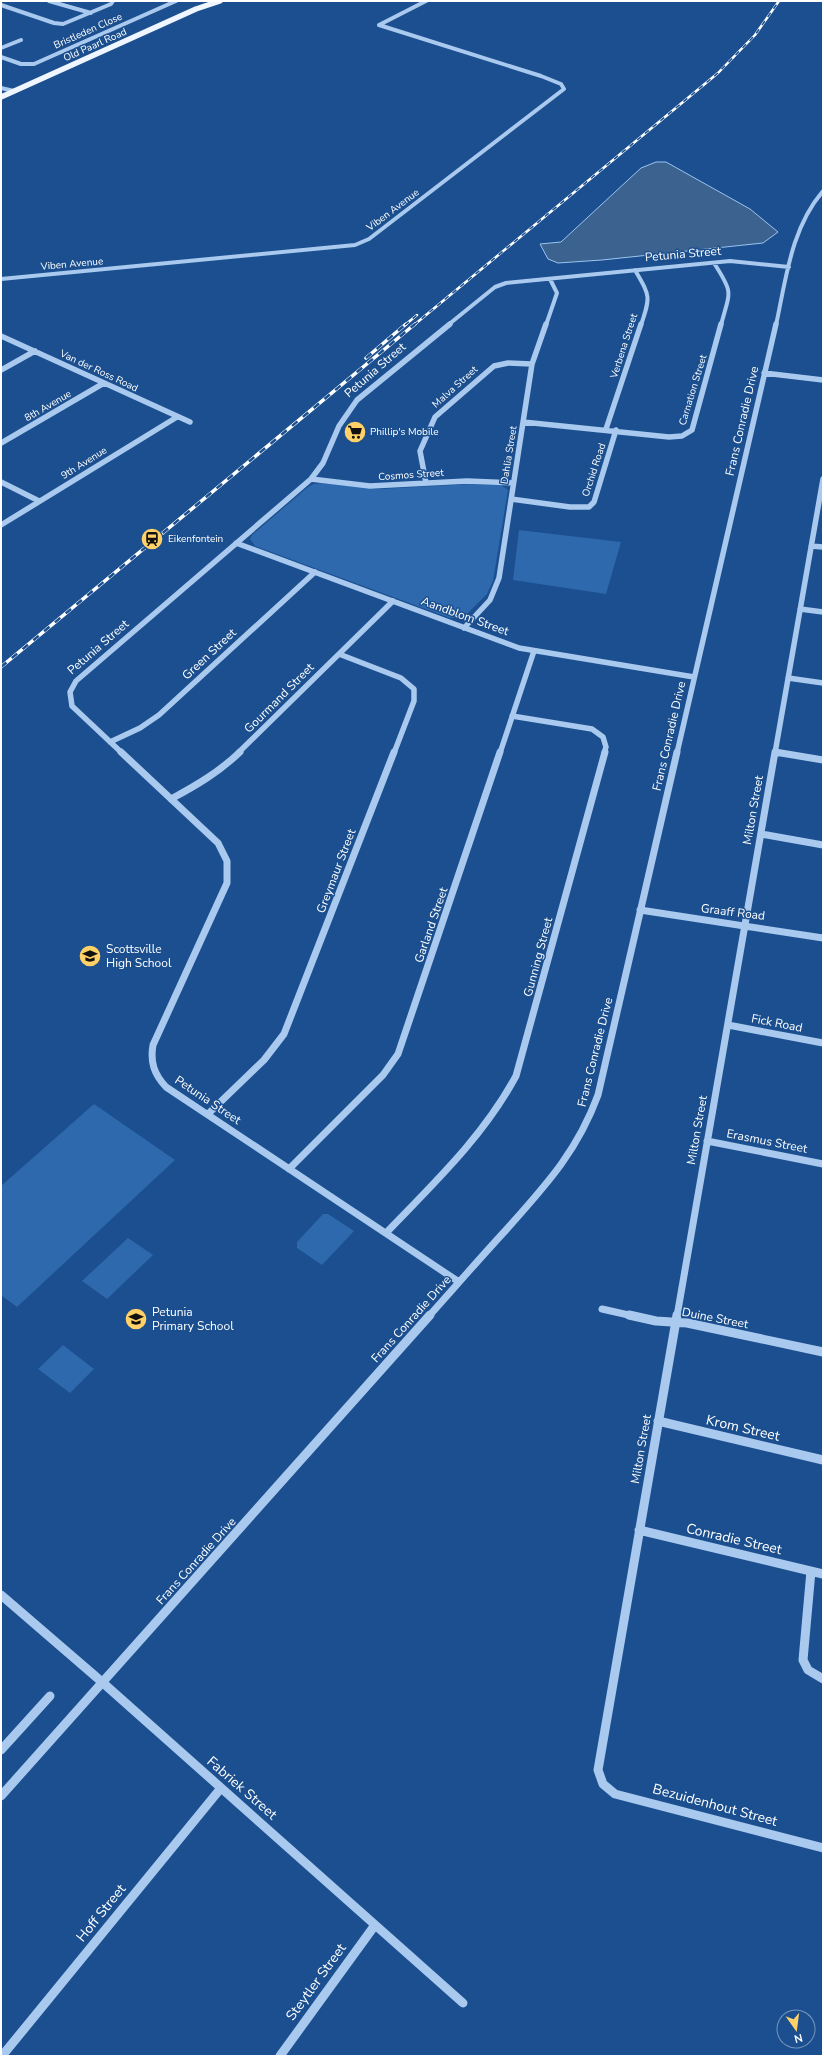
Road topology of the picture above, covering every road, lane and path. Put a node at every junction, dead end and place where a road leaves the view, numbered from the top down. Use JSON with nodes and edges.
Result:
{"nodes":[{"id":1,"x":49,"y":1,"type":"edge"},
{"id":2,"x":113,"y":1,"type":"edge"},
{"id":3,"x":176,"y":1,"type":"edge"},
{"id":4,"x":211,"y":1,"type":"edge"},
{"id":5,"x":220,"y":1,"type":"edge"},
{"id":6,"x":426,"y":1,"type":"edge"},
{"id":7,"x":1,"y":5,"type":"edge"},
{"id":8,"x":196,"y":10,"type":"junction"},
{"id":9,"x":91,"y":13,"type":"junction"},
{"id":10,"x":21,"y":40,"type":"dead end"},
{"id":11,"x":1,"y":48,"type":"edge"},
{"id":12,"x":1,"y":57,"type":"edge"},
{"id":13,"x":1,"y":88,"type":"edge"},
{"id":14,"x":14,"y":91,"type":"junction"},
{"id":15,"x":1,"y":97,"type":"edge"},
{"id":16,"x":823,"y":191,"type":"edge"},
{"id":17,"x":714,"y":263,"type":"junction"},
{"id":18,"x":789,"y":267,"type":"junction"},
{"id":19,"x":635,"y":270,"type":"junction"},
{"id":20,"x":1,"y":279,"type":"edge"},
{"id":21,"x":550,"y":279,"type":"junction"},
{"id":22,"x":1,"y":336,"type":"edge"},
{"id":23,"x":35,"y":351,"type":"junction"},
{"id":24,"x":532,"y":364,"type":"junction"},
{"id":25,"x":1,"y":370,"type":"edge"},
{"id":26,"x":764,"y":372,"type":"junction"},
{"id":27,"x":823,"y":380,"type":"edge"},
{"id":28,"x":104,"y":383,"type":"junction"},
{"id":29,"x":177,"y":417,"type":"junction"},
{"id":30,"x":190,"y":422,"type":"dead end"},
{"id":31,"x":523,"y":422,"type":"junction"},
{"id":32,"x":606,"y":429,"type":"junction"},
{"id":33,"x":616,"y":430,"type":"junction"},
{"id":34,"x":1,"y":443,"type":"edge"},
{"id":35,"x":310,"y":479,"type":"junction"},
{"id":36,"x":823,"y":479,"type":"edge"},
{"id":37,"x":1,"y":482,"type":"edge"},
{"id":38,"x":426,"y":483,"type":"junction"},
{"id":39,"x":514,"y":483,"type":"junction"},
{"id":40,"x":822,"y":487,"type":"edge"},
{"id":41,"x":511,"y":500,"type":"junction"},
{"id":42,"x":40,"y":501,"type":"junction"},
{"id":43,"x":1,"y":525,"type":"edge"},
{"id":44,"x":236,"y":542,"type":"junction"},
{"id":45,"x":811,"y":546,"type":"junction"},
{"id":46,"x":823,"y":548,"type":"edge"},
{"id":47,"x":315,"y":572,"type":"junction"},
{"id":48,"x":393,"y":601,"type":"junction"},
{"id":49,"x":800,"y":609,"type":"junction"},
{"id":50,"x":823,"y":612,"type":"edge"},
{"id":51,"x":464,"y":628,"type":"junction"},
{"id":52,"x":534,"y":651,"type":"junction"},
{"id":53,"x":340,"y":654,"type":"junction"},
{"id":54,"x":694,"y":677,"type":"junction"},
{"id":55,"x":788,"y":678,"type":"junction"},
{"id":56,"x":823,"y":683,"type":"edge"},
{"id":57,"x":512,"y":716,"type":"junction"},
{"id":58,"x":110,"y":742,"type":"junction"},
{"id":59,"x":775,"y":752,"type":"junction"},
{"id":60,"x":823,"y":760,"type":"edge"},
{"id":61,"x":171,"y":799,"type":"junction"},
{"id":62,"x":761,"y":834,"type":"junction"},
{"id":63,"x":823,"y":845,"type":"edge"},
{"id":64,"x":640,"y":910,"type":"junction"},
{"id":65,"x":745,"y":925,"type":"junction"},
{"id":66,"x":823,"y":938,"type":"edge"},
{"id":67,"x":728,"y":1025,"type":"junction"},
{"id":68,"x":823,"y":1043,"type":"edge"},
{"id":69,"x":208,"y":1114,"type":"junction"},
{"id":70,"x":707,"y":1141,"type":"junction"},
{"id":71,"x":823,"y":1164,"type":"edge"},
{"id":72,"x":289,"y":1169,"type":"junction"},
{"id":73,"x":386,"y":1233,"type":"junction"},
{"id":74,"x":459,"y":1282,"type":"junction"},
{"id":75,"x":602,"y":1310,"type":"dead end"},
{"id":76,"x":675,"y":1322,"type":"junction"},
{"id":77,"x":823,"y":1352,"type":"edge"},
{"id":78,"x":658,"y":1421,"type":"junction"},
{"id":79,"x":823,"y":1460,"type":"edge"},
{"id":80,"x":639,"y":1530,"type":"junction"},
{"id":81,"x":811,"y":1571,"type":"junction"},
{"id":82,"x":823,"y":1574,"type":"edge"},
{"id":83,"x":1,"y":1595,"type":"edge"},
{"id":84,"x":823,"y":1679,"type":"edge"},
{"id":85,"x":102,"y":1682,"type":"junction"},
{"id":86,"x":50,"y":1696,"type":"dead end"},
{"id":87,"x":1,"y":1750,"type":"edge"},
{"id":88,"x":603,"y":1784,"type":"joint"},
{"id":89,"x":221,"y":1788,"type":"junction"},
{"id":90,"x":1,"y":1796,"type":"edge"},
{"id":91,"x":823,"y":1848,"type":"edge"},
{"id":92,"x":375,"y":1924,"type":"junction"},
{"id":93,"x":463,"y":2003,"type":"dead end"},
{"id":94,"x":2,"y":2056,"type":"edge"},
{"id":95,"x":280,"y":2056,"type":"edge"}],
"edges":[{"from":1,"to":9,"type":"street"},
{"from":2,"to":9,"type":"street"},
{"from":3,"to":12,"type":"street","name":"Bristleden Close"},
{"from":4,"to":8,"type":"main road","name":"Old Paarl Road"},
{"from":5,"to":8,"type":"main road","name":"Old Paarl Road"},
{"from":6,"to":20,"type":"street","name":"Viben Avenue"},
{"from":7,"to":9,"type":"street"},
{"from":8,"to":14,"type":"main road","name":"Old Paarl Road"},
{"from":10,"to":11,"type":"street"},
{"from":13,"to":14,"type":"street"},
{"from":14,"to":15,"type":"main road","name":"Old Paarl Road"},
{"from":16,"to":18,"type":"street","name":"Frans Conradie Drive"},
{"from":17,"to":18,"type":"street","name":"Petunia Street"},
{"from":17,"to":19,"type":"street","name":"Petunia Street"},
{"from":17,"to":33,"type":"street","name":"Carnation Street"},
{"from":18,"to":26,"type":"street","name":"Frans Conradie Drive"},
{"from":19,"to":21,"type":"street","name":"Petunia Street"},
{"from":19,"to":32,"type":"street","name":"Verbena Street"},
{"from":21,"to":24,"type":"street","name":"Dahlia Street"},
{"from":21,"to":35,"type":"street","name":"Petunia Street"},
{"from":22,"to":23,"type":"street","name":"Van der Ross Road"},
{"from":23,"to":25,"type":"street"},
{"from":23,"to":28,"type":"street","name":"Van der Ross Road"},
{"from":24,"to":31,"type":"street","name":"Dahlia Street"},
{"from":24,"to":38,"type":"street","name":"Malva Street"},
{"from":26,"to":27,"type":"street"},
{"from":26,"to":54,"type":"street","name":"Frans Conradie Drive"},
{"from":28,"to":29,"type":"street","name":"Van der Ross Road"},
{"from":28,"to":34,"type":"street","name":"8th Avenue"},
{"from":29,"to":30,"type":"street","name":"Van der Ross Road"},
{"from":29,"to":42,"type":"street","name":"9th Avenue"},
{"from":31,"to":32,"type":"street","name":"Carnation Street"},
{"from":31,"to":39,"type":"street","name":"Dahlia Street"},
{"from":32,"to":33,"type":"street","name":"Carnation Street"},
{"from":33,"to":41,"type":"street","name":"Orchid Road"},
{"from":35,"to":38,"type":"street","name":"Cosmos Street"},
{"from":35,"to":44,"type":"street","name":"Petunia Street"},
{"from":36,"to":40,"type":"street","name":"Milton Street"},
{"from":37,"to":42,"type":"street"},
{"from":38,"to":39,"type":"street","name":"Cosmos Street"},
{"from":39,"to":41,"type":"street","name":"Dahlia Street"},
{"from":40,"to":45,"type":"street","name":"Milton Street"},
{"from":41,"to":51,"type":"street","name":"Dahlia Street"},
{"from":42,"to":43,"type":"street","name":"9th Avenue"},
{"from":44,"to":47,"type":"street","name":"Aandblom Street"},
{"from":44,"to":58,"type":"street","name":"Petunia Street"},
{"from":45,"to":46,"type":"street"},
{"from":45,"to":49,"type":"street","name":"Milton Street"},
{"from":47,"to":48,"type":"street","name":"Aandblom Street"},
{"from":47,"to":58,"type":"street","name":"Green Street"},
{"from":48,"to":51,"type":"street","name":"Aandblom Street"},
{"from":48,"to":53,"type":"street","name":"Gourmand Street"},
{"from":49,"to":50,"type":"street"},
{"from":49,"to":55,"type":"street","name":"Milton Street"},
{"from":51,"to":52,"type":"street","name":"Aandblom Street"},
{"from":52,"to":54,"type":"street","name":"Aandblom Street"},
{"from":52,"to":57,"type":"street","name":"Garland Street"},
{"from":53,"to":61,"type":"street","name":"Gourmand Street"},
{"from":53,"to":69,"type":"street","name":"Greymaur Street"},
{"from":54,"to":64,"type":"street","name":"Frans Conradie Drive"},
{"from":55,"to":56,"type":"street"},
{"from":55,"to":59,"type":"street","name":"Milton Street"},
{"from":57,"to":72,"type":"street","name":"Garland Street"},
{"from":57,"to":73,"type":"street","name":"Gunning Street"},
{"from":58,"to":61,"type":"street","name":"Petunia Street"},
{"from":59,"to":60,"type":"street"},
{"from":59,"to":62,"type":"street","name":"Milton Street"},
{"from":61,"to":69,"type":"street","name":"Petunia Street"},
{"from":62,"to":63,"type":"street"},
{"from":62,"to":65,"type":"street","name":"Milton Street"},
{"from":64,"to":65,"type":"street","name":"Graaff Road"},
{"from":64,"to":74,"type":"street","name":"Frans Conradie Drive"},
{"from":65,"to":66,"type":"street","name":"Graaff Road"},
{"from":65,"to":67,"type":"street","name":"Milton Street"},
{"from":67,"to":68,"type":"street","name":"Fick Road"},
{"from":67,"to":70,"type":"street","name":"Milton Street"},
{"from":69,"to":72,"type":"street","name":"Petunia Street"},
{"from":70,"to":71,"type":"street","name":"Erasmus Street"},
{"from":70,"to":76,"type":"street","name":"Milton Street"},
{"from":72,"to":73,"type":"street","name":"Petunia Street"},
{"from":73,"to":74,"type":"street","name":"Petunia Street"},
{"from":74,"to":85,"type":"street","name":"Frans Conradie Drive"},
{"from":75,"to":76,"type":"street","name":"Duine Street"},
{"from":76,"to":77,"type":"street","name":"Duine Street"},
{"from":76,"to":78,"type":"street","name":"Milton Street"},
{"from":78,"to":79,"type":"street","name":"Krom Street"},
{"from":78,"to":80,"type":"street","name":"Milton Street"},
{"from":80,"to":81,"type":"street","name":"Conradie Street"},
{"from":80,"to":88,"type":"street","name":"Milton Street"},
{"from":81,"to":82,"type":"street","name":"Conradie Street"},
{"from":81,"to":84,"type":"street"},
{"from":83,"to":85,"type":"street","name":"Fabriek Street"},
{"from":85,"to":89,"type":"street","name":"Fabriek Street"},
{"from":85,"to":90,"type":"street","name":"Frans Conradie Drive"},
{"from":86,"to":87,"type":"street"},
{"from":88,"to":91,"type":"street","name":"Bezuidenhout Street"},
{"from":89,"to":92,"type":"street","name":"Fabriek Street"},
{"from":89,"to":94,"type":"street","name":"Hoff Street"},
{"from":92,"to":93,"type":"street","name":"Fabriek Street"},
{"from":92,"to":95,"type":"street","name":"Steytler Street"}]}
